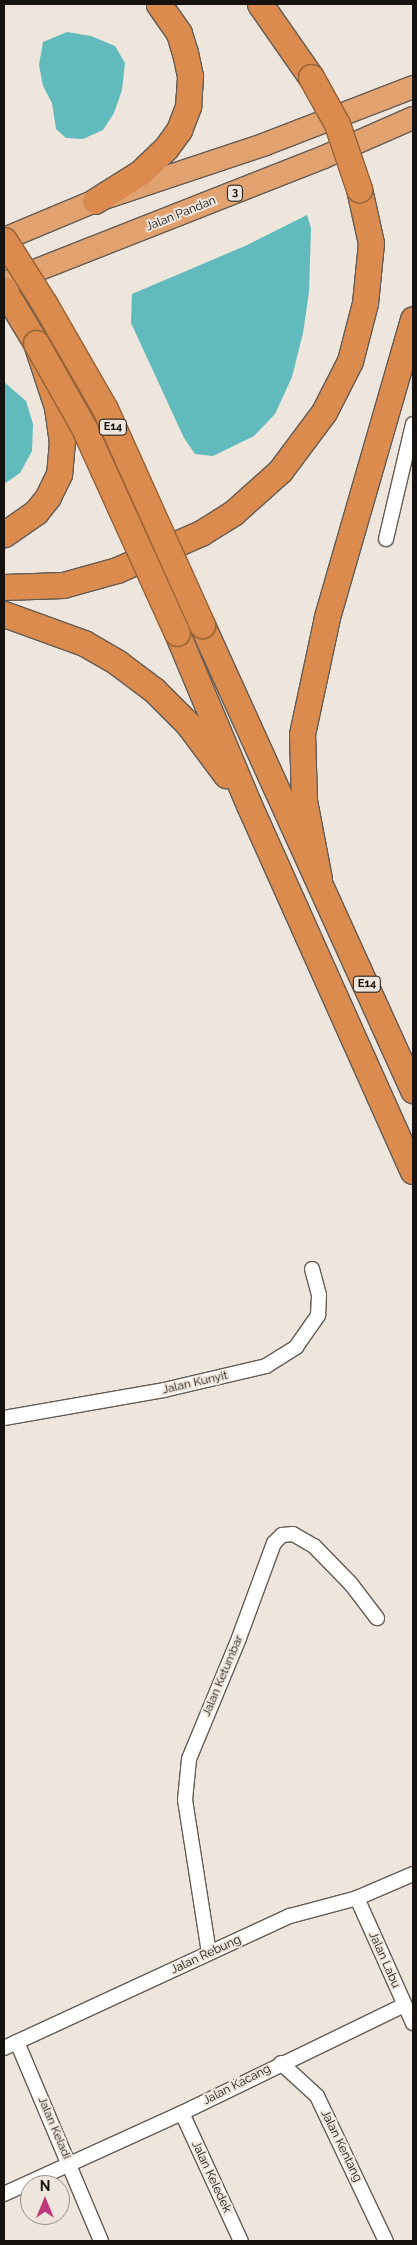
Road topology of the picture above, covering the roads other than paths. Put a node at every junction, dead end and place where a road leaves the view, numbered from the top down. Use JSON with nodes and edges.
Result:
{"nodes":[{"id":1,"x":158,"y":4,"type":"edge"},
{"id":2,"x":260,"y":4,"type":"edge"},
{"id":3,"x":413,"y":87,"type":"edge"},
{"id":4,"x":413,"y":118,"type":"edge"},
{"id":5,"x":95,"y":201,"type":"junction"},
{"id":6,"x":4,"y":239,"type":"edge"},
{"id":7,"x":4,"y":283,"type":"edge"},
{"id":8,"x":4,"y":290,"type":"edge"},
{"id":9,"x":413,"y":319,"type":"edge"},
{"id":10,"x":36,"y":343,"type":"junction"},
{"id":11,"x":413,"y":424,"type":"edge"},
{"id":12,"x":4,"y":534,"type":"edge"},
{"id":13,"x":386,"y":539,"type":"dead end"},
{"id":14,"x":4,"y":587,"type":"edge"},
{"id":15,"x":4,"y":614,"type":"edge"},
{"id":16,"x":249,"y":805,"type":"junction"},
{"id":17,"x":320,"y":879,"type":"junction"},
{"id":18,"x":413,"y":1090,"type":"edge"},
{"id":19,"x":413,"y":1171,"type":"edge"},
{"id":20,"x":312,"y":1269,"type":"dead end"},
{"id":21,"x":4,"y":1418,"type":"edge"},
{"id":22,"x":377,"y":1618,"type":"dead end"},
{"id":23,"x":413,"y":1874,"type":"edge"},
{"id":24,"x":357,"y":1898,"type":"junction"},
{"id":25,"x":209,"y":1953,"type":"junction"},
{"id":26,"x":404,"y":2005,"type":"junction"},
{"id":27,"x":413,"y":2023,"type":"edge"},
{"id":28,"x":17,"y":2042,"type":"junction"},
{"id":29,"x":4,"y":2048,"type":"edge"},
{"id":30,"x":281,"y":2063,"type":"junction"},
{"id":31,"x":182,"y":2113,"type":"junction"},
{"id":32,"x":70,"y":2164,"type":"junction"},
{"id":33,"x":4,"y":2194,"type":"edge"},
{"id":34,"x":101,"y":2241,"type":"edge"},
{"id":35,"x":241,"y":2241,"type":"edge"},
{"id":36,"x":386,"y":2241,"type":"edge"}],
"edges":[{"from":1,"to":5,"type":"highway"},
{"from":2,"to":14,"type":"highway","bridge":true},
{"from":3,"to":5,"type":"highway"},
{"from":4,"to":7,"type":"highway","name":"Jalan Pandan","number":"3"},
{"from":5,"to":6,"type":"highway"},
{"from":6,"to":17,"type":"highway","number":"E14","bridge":true},
{"from":8,"to":10,"type":"highway"},
{"from":9,"to":17,"type":"highway"},
{"from":10,"to":12,"type":"highway","bridge":true},
{"from":10,"to":16,"type":"highway","number":"E14","bridge":true},
{"from":11,"to":13,"type":"street"},
{"from":15,"to":16,"type":"highway"},
{"from":16,"to":19,"type":"highway","number":"E14"},
{"from":17,"to":18,"type":"highway","number":"E14"},
{"from":20,"to":21,"type":"street","name":"Jalan Kunyit"},
{"from":22,"to":25,"type":"street","name":"Jalan Ketumbar"},
{"from":23,"to":24,"type":"street","name":"Jalan Rebung"},
{"from":24,"to":25,"type":"street","name":"Jalan Rebung"},
{"from":24,"to":26,"type":"street","name":"Jalan Labu"},
{"from":25,"to":28,"type":"street","name":"Jalan Rebung"},
{"from":26,"to":27,"type":"street","name":"Jalan Labu"},
{"from":26,"to":30,"type":"street","name":"Jalan Kacang"},
{"from":28,"to":29,"type":"street","name":"Jalan Rebung"},
{"from":28,"to":32,"type":"street","name":"Jalan Keladi"},
{"from":30,"to":31,"type":"street","name":"Jalan Kacang"},
{"from":30,"to":36,"type":"street","name":"Jalan Kentang"},
{"from":31,"to":32,"type":"street","name":"Jalan Kacang"},
{"from":31,"to":35,"type":"street","name":"Jalan Keledek"},
{"from":32,"to":33,"type":"street","name":"Jalan Kacang"},
{"from":32,"to":34,"type":"street","name":"Jalan Keladi"}]}
